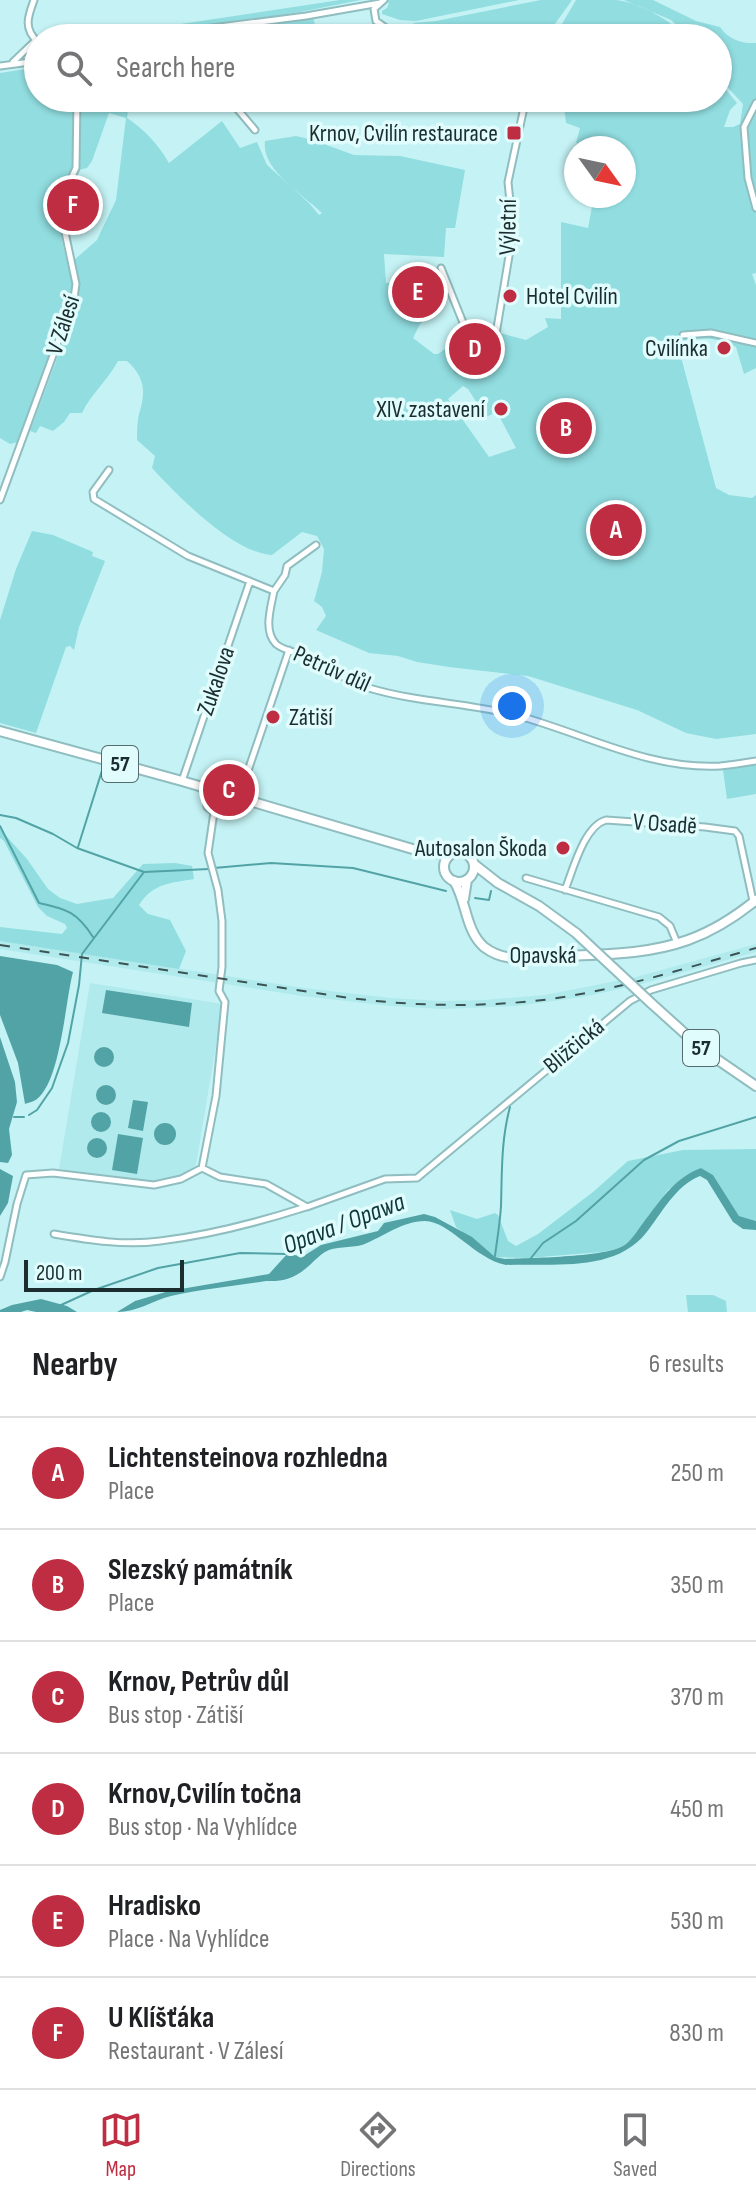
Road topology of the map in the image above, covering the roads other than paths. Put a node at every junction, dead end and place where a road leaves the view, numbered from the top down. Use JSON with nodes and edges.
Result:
{"nodes":[{"id":1,"x":34,"y":0,"type":"edge"},
{"id":2,"x":382,"y":1,"type":"edge"},
{"id":3,"x":28,"y":24,"type":"edge"},
{"id":4,"x":243,"y":24,"type":"edge"},
{"id":5,"x":380,"y":24,"type":"edge"},
{"id":6,"x":24,"y":54,"type":"edge"},
{"id":7,"x":24,"y":63,"type":"edge"},
{"id":8,"x":11,"y":64,"type":"junction"},
{"id":9,"x":0,"y":66,"type":"edge"},
{"id":10,"x":756,"y":103,"type":"edge"},
{"id":11,"x":77,"y":112,"type":"edge"},
{"id":12,"x":240,"y":112,"type":"edge"},
{"id":13,"x":523,"y":112,"type":"edge"},
{"id":14,"x":255,"y":130,"type":"dead end"},
{"id":15,"x":756,"y":208,"type":"edge"},
{"id":16,"x":441,"y":268,"type":"dead end"},
{"id":17,"x":683,"y":335,"type":"dead end"},
{"id":18,"x":468,"y":342,"type":"dead end"},
{"id":19,"x":756,"y":343,"type":"edge"},
{"id":20,"x":458,"y":370,"type":"dead end"},
{"id":21,"x":109,"y":470,"type":"dead end"},
{"id":22,"x":0,"y":500,"type":"edge"},
{"id":23,"x":316,"y":545,"type":"dead end"},
{"id":24,"x":250,"y":581,"type":"junction"},
{"id":25,"x":274,"y":591,"type":"junction"},
{"id":26,"x":289,"y":650,"type":"junction"},
{"id":27,"x":0,"y":731,"type":"edge"},
{"id":28,"x":756,"y":761,"type":"edge"},
{"id":29,"x":182,"y":781,"type":"junction"},
{"id":30,"x":206,"y":788,"type":"junction"},
{"id":31,"x":234,"y":797,"type":"junction"},
{"id":32,"x":214,"y":812,"type":"junction"},
{"id":33,"x":416,"y":850,"type":"junction"},
{"id":34,"x":450,"y":855,"type":"junction"},
{"id":35,"x":475,"y":865,"type":"junction"},
{"id":36,"x":444,"y":866,"type":"junction"},
{"id":37,"x":526,"y":878,"type":"dead end"},
{"id":38,"x":468,"y":879,"type":"junction"},
{"id":39,"x":454,"y":881,"type":"junction"},
{"id":40,"x":498,"y":883,"type":"junction"},
{"id":41,"x":565,"y":890,"type":"junction"},
{"id":42,"x":755,"y":901,"type":"edge"},
{"id":43,"x":464,"y":904,"type":"junction"},
{"id":44,"x":677,"y":944,"type":"junction"},
{"id":45,"x":756,"y":960,"type":"edge"},
{"id":46,"x":756,"y":1086,"type":"edge"},
{"id":47,"x":202,"y":1168,"type":"junction"},
{"id":48,"x":307,"y":1207,"type":"junction"},
{"id":49,"x":54,"y":1234,"type":"dead end"},
{"id":50,"x":0,"y":1277,"type":"edge"}],
"edges":[{"from":1,"to":3,"type":"street"},
{"from":2,"to":4,"type":"street"},
{"from":2,"to":5,"type":"street"},
{"from":6,"to":8,"type":"street"},
{"from":7,"to":8,"type":"street"},
{"from":8,"to":9,"type":"street"},
{"from":10,"to":15,"type":"street"},
{"from":11,"to":22,"type":"street","name":"V Zálesí"},
{"from":12,"to":14,"type":"street"},
{"from":13,"to":20,"type":"street","name":"Výletní"},
{"from":16,"to":18,"type":"street"},
{"from":17,"to":19,"type":"street"},
{"from":21,"to":24,"type":"street"},
{"from":23,"to":25,"type":"street"},
{"from":24,"to":25,"type":"street"},
{"from":24,"to":29,"type":"street","name":"Zukalova"},
{"from":25,"to":26,"type":"street","name":"Petrův důl"},
{"from":26,"to":28,"type":"street","name":"Petrův důl"},
{"from":26,"to":31,"type":"street"},
{"from":27,"to":29,"type":"main road","number":"57"},
{"from":29,"to":30,"type":"main road","number":"57"},
{"from":30,"to":31,"type":"main road","number":"57"},
{"from":30,"to":32,"type":"street"},
{"from":31,"to":32,"type":"street"},
{"from":31,"to":33,"type":"main road","number":"57"},
{"from":32,"to":47,"type":"street"},
{"from":33,"to":34,"type":"main road","number":"57"},
{"from":33,"to":36,"type":"main road","number":"57"},
{"from":34,"to":35,"type":"main road","number":"57"},
{"from":34,"to":36,"type":"main road"},
{"from":35,"to":38,"type":"main road"},
{"from":35,"to":40,"type":"main road","number":"57"},
{"from":36,"to":39,"type":"main road","number":"57"},
{"from":37,"to":41,"type":"street"},
{"from":38,"to":39,"type":"main road","number":"57"},
{"from":38,"to":40,"type":"main road","number":"57"},
{"from":38,"to":43,"type":"main road"},
{"from":39,"to":43,"type":"main road","name":"Opavská"},
{"from":40,"to":46,"type":"main road","number":"57","bridge":true},
{"from":41,"to":42,"type":"street","name":"V Osadě"},
{"from":41,"to":44,"type":"street"},
{"from":42,"to":44,"type":"main road","name":"Opavská"},
{"from":43,"to":44,"type":"main road","name":"Opavská"},
{"from":45,"to":48,"type":"street","name":"Bližčická"},
{"from":47,"to":48,"type":"street"},
{"from":47,"to":50,"type":"street"},
{"from":48,"to":49,"type":"street"}]}
